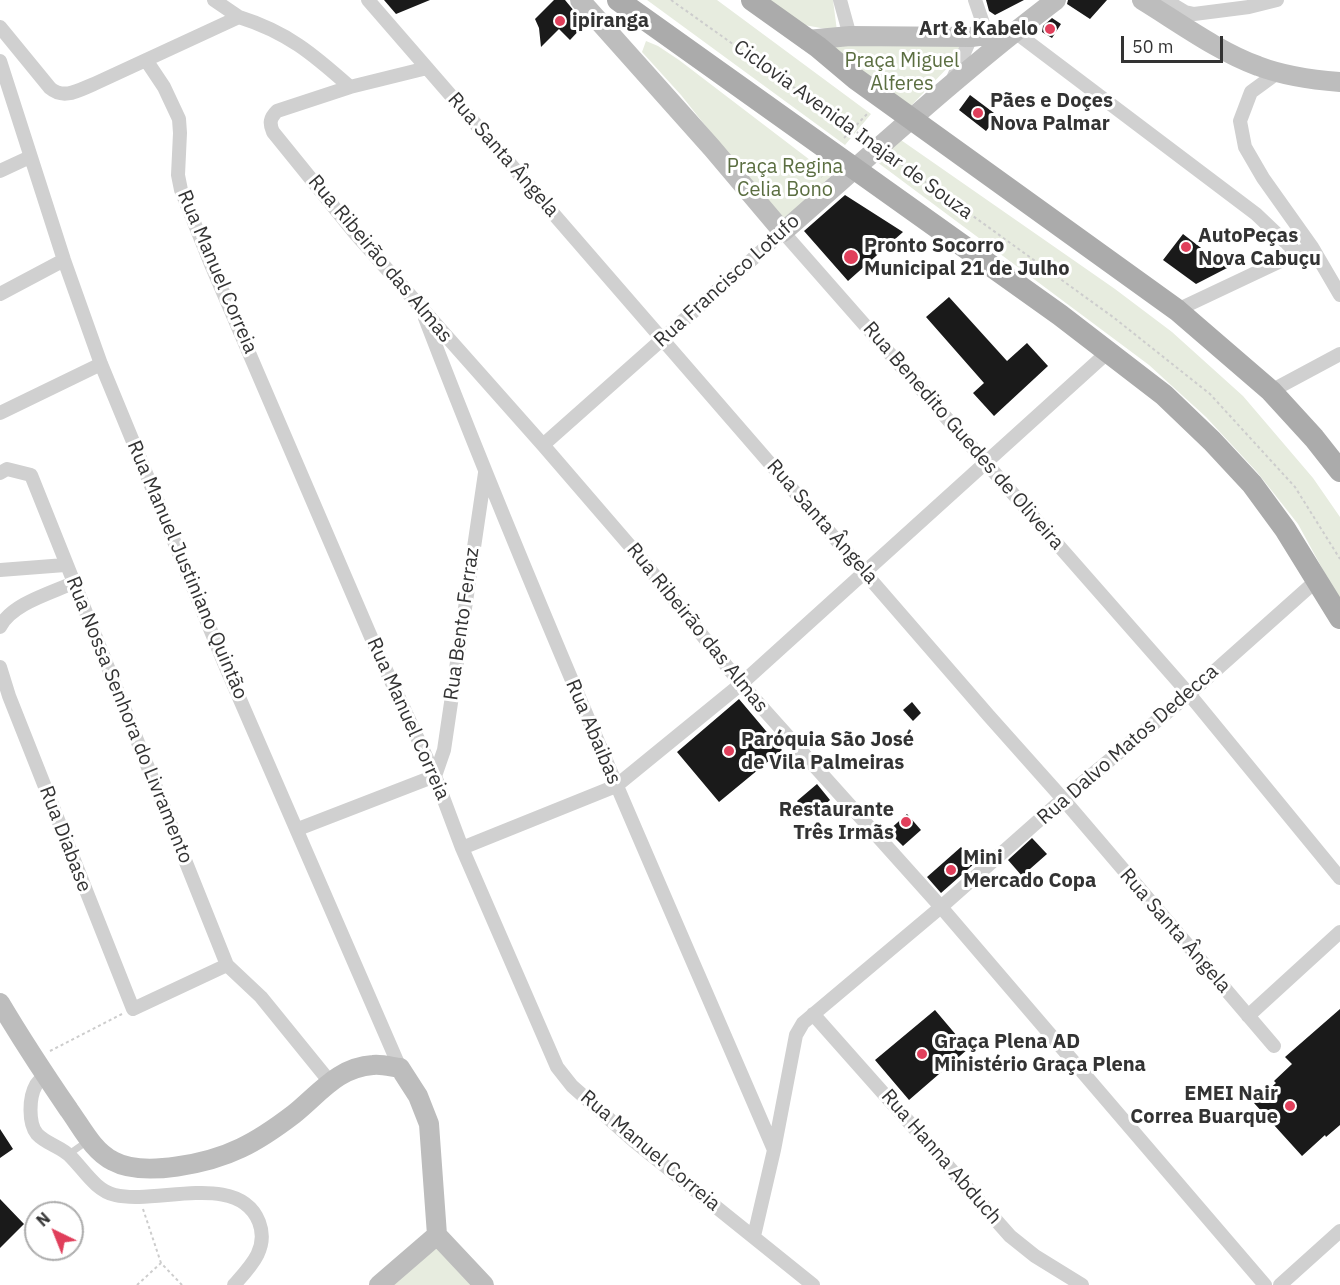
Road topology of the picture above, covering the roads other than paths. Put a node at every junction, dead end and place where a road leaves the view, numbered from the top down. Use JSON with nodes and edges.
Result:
{"nodes":[{"id":1,"x":214,"y":0,"type":"edge"},
{"id":2,"x":368,"y":0,"type":"edge"},
{"id":3,"x":580,"y":0,"type":"edge"},
{"id":4,"x":618,"y":0,"type":"edge"},
{"id":5,"x":752,"y":0,"type":"edge"},
{"id":6,"x":840,"y":0,"type":"edge"},
{"id":7,"x":975,"y":0,"type":"edge"},
{"id":8,"x":1056,"y":0,"type":"edge"},
{"id":9,"x":1142,"y":0,"type":"edge"},
{"id":10,"x":1165,"y":0,"type":"edge"},
{"id":11,"x":1277,"y":0,"type":"edge"},
{"id":12,"x":239,"y":17,"type":"junction"},
{"id":13,"x":0,"y":27,"type":"edge"},
{"id":14,"x":1014,"y":32,"type":"junction"},
{"id":15,"x":850,"y":36,"type":"junction"},
{"id":16,"x":807,"y":40,"type":"junction"},
{"id":17,"x":985,"y":40,"type":"junction"},
{"id":18,"x":146,"y":60,"type":"junction"},
{"id":19,"x":0,"y":65,"type":"edge"},
{"id":20,"x":428,"y":68,"type":"junction"},
{"id":21,"x":1277,"y":73,"type":"junction"},
{"id":22,"x":1340,"y":82,"type":"edge"},
{"id":23,"x":350,"y":87,"type":"junction"},
{"id":24,"x":946,"y":90,"type":"junction"},
{"id":25,"x":912,"y":119,"type":"junction"},
{"id":26,"x":30,"y":157,"type":"junction"},
{"id":27,"x":854,"y":168,"type":"junction"},
{"id":28,"x":0,"y":171,"type":"edge"},
{"id":29,"x":783,"y":232,"type":"junction"},
{"id":30,"x":1311,"y":246,"type":"junction"},
{"id":31,"x":1297,"y":253,"type":"junction"},
{"id":32,"x":64,"y":260,"type":"junction"},
{"id":33,"x":0,"y":294,"type":"edge"},
{"id":34,"x":1340,"y":295,"type":"edge"},
{"id":35,"x":422,"y":310,"type":"junction"},
{"id":36,"x":1177,"y":310,"type":"junction"},
{"id":37,"x":663,"y":339,"type":"junction"},
{"id":38,"x":1108,"y":352,"type":"junction"},
{"id":39,"x":1340,"y":354,"type":"edge"},
{"id":40,"x":101,"y":364,"type":"junction"},
{"id":41,"x":1271,"y":391,"type":"junction"},
{"id":42,"x":0,"y":413,"type":"edge"},
{"id":43,"x":543,"y":445,"type":"junction"},
{"id":44,"x":986,"y":462,"type":"junction"},
{"id":45,"x":485,"y":471,"type":"junction"},
{"id":46,"x":1340,"y":471,"type":"edge"},
{"id":47,"x":0,"y":473,"type":"edge"},
{"id":48,"x":65,"y":565,"type":"junction"},
{"id":49,"x":0,"y":570,"type":"edge"},
{"id":50,"x":864,"y":572,"type":"junction"},
{"id":51,"x":1317,"y":580,"type":"junction"},
{"id":52,"x":73,"y":583,"type":"junction"},
{"id":53,"x":1340,"y":618,"type":"edge"},
{"id":54,"x":0,"y":627,"type":"edge"},
{"id":55,"x":0,"y":667,"type":"edge"},
{"id":56,"x":741,"y":684,"type":"junction"},
{"id":57,"x":1189,"y":694,"type":"junction"},
{"id":58,"x":435,"y":776,"type":"junction"},
{"id":59,"x":616,"y":786,"type":"junction"},
{"id":60,"x":1064,"y":799,"type":"junction"},
{"id":61,"x":298,"y":830,"type":"junction"},
{"id":62,"x":462,"y":848,"type":"junction"},
{"id":63,"x":1340,"y":878,"type":"edge"},
{"id":64,"x":941,"y":908,"type":"junction"},
{"id":65,"x":1340,"y":932,"type":"edge"},
{"id":66,"x":227,"y":965,"type":"junction"},
{"id":67,"x":0,"y":1003,"type":"edge"},
{"id":68,"x":813,"y":1014,"type":"junction"},
{"id":69,"x":1248,"y":1016,"type":"junction"},
{"id":70,"x":1274,"y":1046,"type":"dead end"},
{"id":71,"x":39,"y":1067,"type":"junction"},
{"id":72,"x":400,"y":1068,"type":"junction"},
{"id":73,"x":330,"y":1082,"type":"junction"},
{"id":74,"x":89,"y":1139,"type":"junction"},
{"id":75,"x":774,"y":1150,"type":"junction"},
{"id":76,"x":69,"y":1154,"type":"junction"},
{"id":77,"x":1340,"y":1231,"type":"edge"},
{"id":78,"x":437,"y":1235,"type":"junction"},
{"id":79,"x":754,"y":1236,"type":"junction"},
{"id":80,"x":234,"y":1285,"type":"edge"},
{"id":81,"x":379,"y":1285,"type":"edge"},
{"id":82,"x":484,"y":1285,"type":"edge"},
{"id":83,"x":813,"y":1285,"type":"edge"},
{"id":84,"x":1082,"y":1285,"type":"edge"},
{"id":85,"x":1265,"y":1285,"type":"edge"},
{"id":86,"x":1280,"y":1285,"type":"edge"}],
"edges":[{"from":1,"to":12,"type":"street"},
{"from":2,"to":20,"type":"street","name":"Rua Santa Ângela"},
{"from":3,"to":29,"type":"street","name":"Rua Benedito Guedes de Oliveira"},
{"from":4,"to":27,"type":"main road"},
{"from":5,"to":16,"type":"main road"},
{"from":6,"to":15,"type":"street"},
{"from":7,"to":17,"type":"street"},
{"from":8,"to":14,"type":"street","name":"Rua Francisco Lotufo"},
{"from":9,"to":21,"type":"street"},
{"from":10,"to":11,"type":"street"},
{"from":12,"to":18,"type":"street"},
{"from":12,"to":23,"type":"street"},
{"from":13,"to":18,"type":"street"},
{"from":14,"to":17,"type":"street","name":"Rua Francisco Lotufo"},
{"from":14,"to":31,"type":"street"},
{"from":15,"to":16,"type":"street"},
{"from":15,"to":17,"type":"street"},
{"from":16,"to":25,"type":"main road"},
{"from":17,"to":24,"type":"street","name":"Rua Francisco Lotufo"},
{"from":17,"to":24,"type":"street"},
{"from":18,"to":58,"type":"street","name":"Rua Manuel Correia"},
{"from":19,"to":26,"type":"street","name":"Rua Manuel Justiniano Quintão"},
{"from":20,"to":23,"type":"street","name":"Rua Ribeirão das Almas"},
{"from":20,"to":37,"type":"street","name":"Rua Santa Ângela"},
{"from":21,"to":22,"type":"street"},
{"from":21,"to":30,"type":"street"},
{"from":23,"to":35,"type":"street","name":"Rua Ribeirão das Almas"},
{"from":24,"to":25,"type":"street","name":"Rua Francisco Lotufo"},
{"from":25,"to":27,"type":"street","name":"Rua Francisco Lotufo"},
{"from":25,"to":36,"type":"main road"},
{"from":26,"to":28,"type":"street"},
{"from":26,"to":32,"type":"street","name":"Rua Manuel Justiniano Quintão"},
{"from":27,"to":29,"type":"street","name":"Rua Francisco Lotufo"},
{"from":27,"to":38,"type":"main road"},
{"from":29,"to":37,"type":"street","name":"Rua Francisco Lotufo"},
{"from":29,"to":44,"type":"street","name":"Rua Benedito Guedes de Oliveira"},
{"from":30,"to":31,"type":"street"},
{"from":30,"to":34,"type":"street"},
{"from":31,"to":36,"type":"street"},
{"from":32,"to":33,"type":"street"},
{"from":32,"to":40,"type":"street","name":"Rua Manuel Justiniano Quintão"},
{"from":35,"to":43,"type":"street","name":"Rua Ribeirão das Almas"},
{"from":35,"to":45,"type":"street","name":"Rua Abaibas"},
{"from":36,"to":41,"type":"main road"},
{"from":37,"to":43,"type":"street","name":"Rua Francisco Lotufo"},
{"from":37,"to":50,"type":"street","name":"Rua Santa Ângela"},
{"from":38,"to":44,"type":"street"},
{"from":38,"to":51,"type":"main road"},
{"from":39,"to":41,"type":"street"},
{"from":40,"to":42,"type":"street"},
{"from":40,"to":61,"type":"street","name":"Rua Manuel Justiniano Quintão"},
{"from":41,"to":46,"type":"main road"},
{"from":43,"to":56,"type":"street","name":"Rua Ribeirão das Almas"},
{"from":44,"to":50,"type":"street"},
{"from":44,"to":57,"type":"street","name":"Rua Benedito Guedes de Oliveira"},
{"from":45,"to":58,"type":"street","name":"Rua Bento Ferraz"},
{"from":45,"to":59,"type":"street","name":"Rua Abaibas"},
{"from":47,"to":48,"type":"street","name":"Rua Nossa Senhora do Livramento"},
{"from":48,"to":49,"type":"street"},
{"from":48,"to":52,"type":"street","name":"Rua Nossa Senhora do Livramento"},
{"from":50,"to":56,"type":"street"},
{"from":50,"to":60,"type":"street","name":"Rua Santa Ângela"},
{"from":51,"to":53,"type":"main road"},
{"from":51,"to":57,"type":"street","name":"Rua Dalvo Matos Dedecca"},
{"from":52,"to":54,"type":"street"},
{"from":52,"to":66,"type":"street","name":"Rua Nossa Senhora do Livramento"},
{"from":55,"to":66,"type":"street","name":"Rua Diabase"},
{"from":56,"to":59,"type":"street"},
{"from":56,"to":64,"type":"street","name":"Rua Ribeirão das Almas"},
{"from":57,"to":60,"type":"street","name":"Rua Dalvo Matos Dedecca"},
{"from":57,"to":63,"type":"street","name":"Rua Benedito Guedes de Oliveira"},
{"from":58,"to":61,"type":"street"},
{"from":58,"to":62,"type":"street","name":"Rua Manuel Correia"},
{"from":59,"to":62,"type":"street"},
{"from":59,"to":75,"type":"street","name":"Rua Abaibas"},
{"from":60,"to":64,"type":"street","name":"Rua Dalvo Matos Dedecca"},
{"from":60,"to":69,"type":"street","name":"Rua Santa Ângela"},
{"from":61,"to":72,"type":"street","name":"Rua Manuel Justiniano Quintão"},
{"from":62,"to":79,"type":"street","name":"Rua Manuel Correia"},
{"from":64,"to":68,"type":"street","name":"Rua Dalvo Matos Dedecca"},
{"from":64,"to":85,"type":"street","name":"Rua Ribeirão das Almas"},
{"from":65,"to":69,"type":"street"},
{"from":66,"to":73,"type":"street"},
{"from":67,"to":71,"type":"street"},
{"from":68,"to":75,"type":"street","name":"Rua Dalvo Matos Dedecca"},
{"from":68,"to":84,"type":"street","name":"Rua Hanna Abduch"},
{"from":69,"to":70,"type":"street","name":"Rua Santa Ângela"},
{"from":71,"to":74,"type":"street"},
{"from":71,"to":76,"type":"street"},
{"from":72,"to":73,"type":"street"},
{"from":72,"to":78,"type":"street"},
{"from":73,"to":74,"type":"street"},
{"from":74,"to":76,"type":"lane"},
{"from":75,"to":79,"type":"street","name":"Rua Dalvo Matos Dedecca"},
{"from":76,"to":80,"type":"street"},
{"from":77,"to":86,"type":"street"},
{"from":78,"to":81,"type":"street"},
{"from":78,"to":82,"type":"street"},
{"from":79,"to":83,"type":"street","name":"Rua Manuel Correia"}]}
